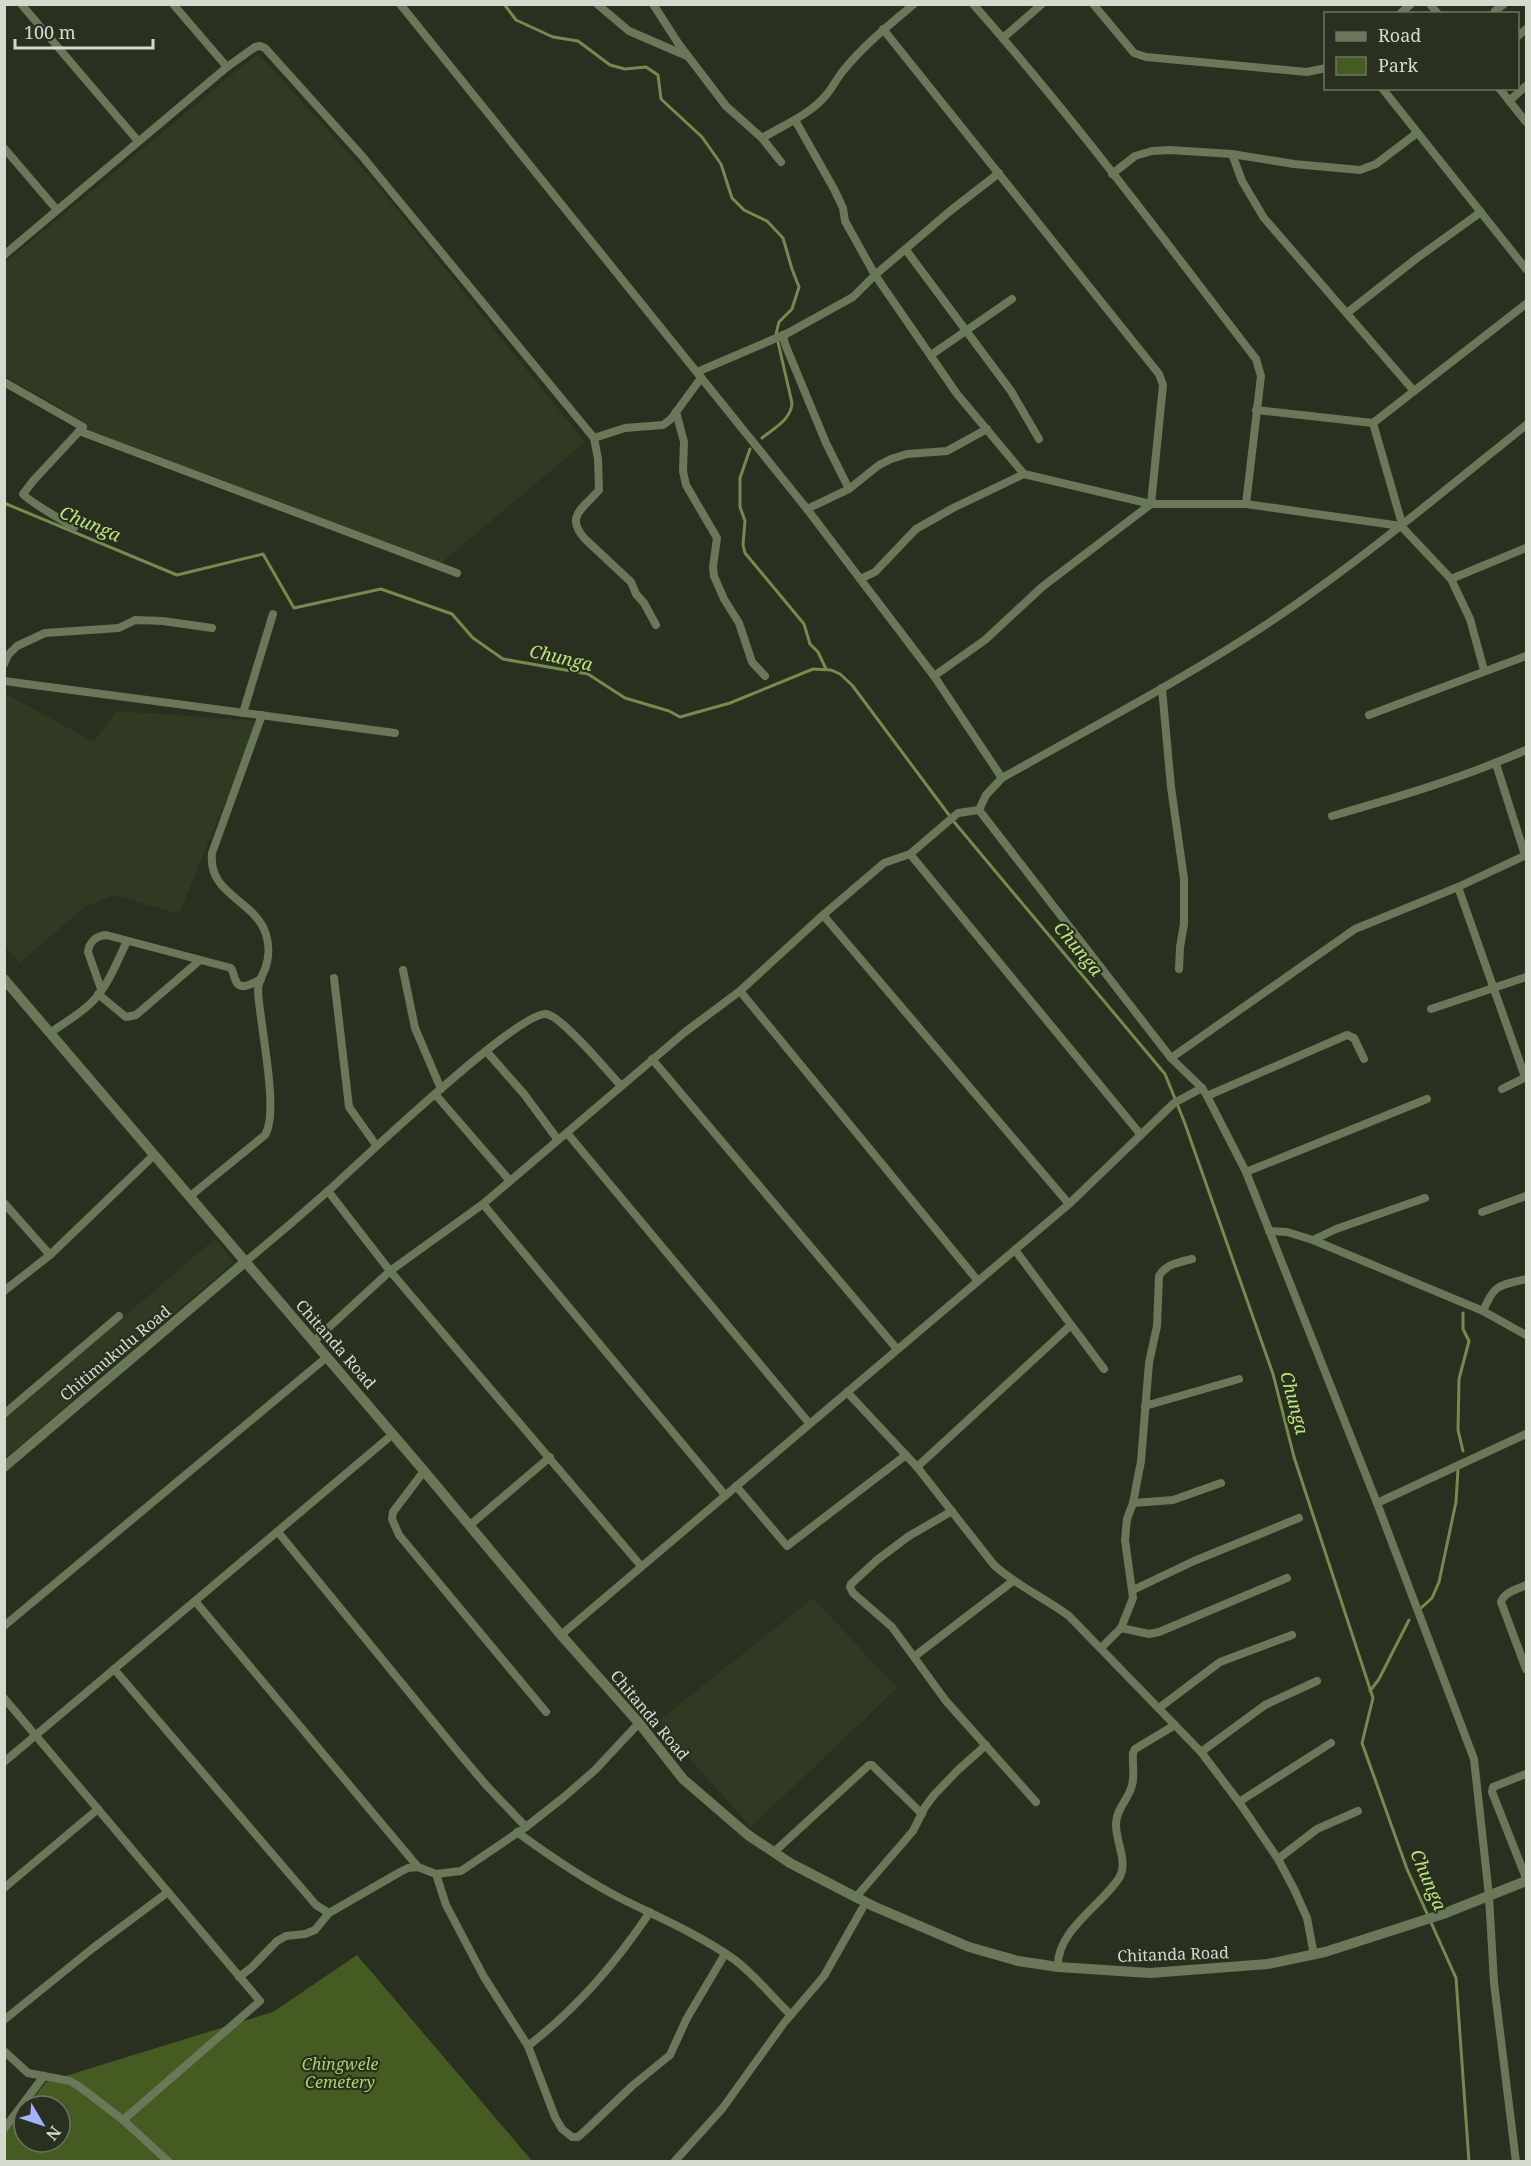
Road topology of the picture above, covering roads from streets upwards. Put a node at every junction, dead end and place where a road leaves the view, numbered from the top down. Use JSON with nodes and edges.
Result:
{"nodes":[{"id":1,"x":21,"y":4,"type":"edge"},
{"id":2,"x":173,"y":4,"type":"edge"},
{"id":3,"x":400,"y":4,"type":"edge"},
{"id":4,"x":597,"y":4,"type":"edge"},
{"id":5,"x":653,"y":4,"type":"edge"},
{"id":6,"x":914,"y":4,"type":"edge"},
{"id":7,"x":974,"y":4,"type":"edge"},
{"id":8,"x":1042,"y":4,"type":"edge"},
{"id":9,"x":1094,"y":4,"type":"edge"},
{"id":10,"x":1504,"y":4,"type":"edge"},
{"id":11,"x":1495,"y":11,"type":"dead end"},
{"id":12,"x":883,"y":29,"type":"junction"},
{"id":13,"x":1003,"y":38,"type":"junction"},
{"id":14,"x":688,"y":56,"type":"junction"},
{"id":15,"x":227,"y":67,"type":"junction"},
{"id":16,"x":1324,"y":68,"type":"edge"},
{"id":17,"x":1527,"y":86,"type":"edge"},
{"id":18,"x":1384,"y":90,"type":"edge"},
{"id":19,"x":1500,"y":90,"type":"edge"},
{"id":20,"x":1509,"y":101,"type":"junction"},
{"id":21,"x":795,"y":120,"type":"junction"},
{"id":22,"x":1527,"y":122,"type":"edge"},
{"id":23,"x":1417,"y":133,"type":"junction"},
{"id":24,"x":762,"y":138,"type":"junction"},
{"id":25,"x":138,"y":141,"type":"junction"},
{"id":26,"x":4,"y":148,"type":"edge"},
{"id":27,"x":1232,"y":154,"type":"junction"},
{"id":28,"x":781,"y":162,"type":"dead end"},
{"id":29,"x":999,"y":173,"type":"junction"},
{"id":30,"x":1112,"y":174,"type":"junction"},
{"id":31,"x":57,"y":210,"type":"junction"},
{"id":32,"x":1481,"y":212,"type":"junction"},
{"id":33,"x":906,"y":250,"type":"junction"},
{"id":34,"x":4,"y":255,"type":"edge"},
{"id":35,"x":1527,"y":269,"type":"edge"},
{"id":36,"x":875,"y":275,"type":"junction"},
{"id":37,"x":1012,"y":299,"type":"dead end"},
{"id":38,"x":1527,"y":304,"type":"edge"},
{"id":39,"x":1347,"y":313,"type":"junction"},
{"id":40,"x":968,"y":331,"type":"junction"},
{"id":41,"x":783,"y":335,"type":"junction"},
{"id":42,"x":931,"y":356,"type":"junction"},
{"id":43,"x":699,"y":375,"type":"junction"},
{"id":44,"x":4,"y":382,"type":"edge"},
{"id":45,"x":1414,"y":391,"type":"junction"},
{"id":46,"x":1256,"y":410,"type":"junction"},
{"id":47,"x":676,"y":412,"type":"junction"},
{"id":48,"x":1373,"y":423,"type":"junction"},
{"id":49,"x":1527,"y":425,"type":"edge"},
{"id":50,"x":987,"y":429,"type":"junction"},
{"id":51,"x":79,"y":431,"type":"junction"},
{"id":52,"x":594,"y":438,"type":"junction"},
{"id":53,"x":1039,"y":440,"type":"dead end"},
{"id":54,"x":1024,"y":474,"type":"junction"},
{"id":55,"x":849,"y":489,"type":"junction"},
{"id":56,"x":1151,"y":504,"type":"junction"},
{"id":57,"x":1246,"y":504,"type":"junction"},
{"id":58,"x":807,"y":509,"type":"junction"},
{"id":59,"x":1402,"y":525,"type":"junction"},
{"id":60,"x":74,"y":528,"type":"dead end"},
{"id":61,"x":1527,"y":548,"type":"edge"},
{"id":62,"x":457,"y":573,"type":"dead end"},
{"id":63,"x":860,"y":579,"type":"junction"},
{"id":64,"x":1451,"y":579,"type":"junction"},
{"id":65,"x":273,"y":614,"type":"dead end"},
{"id":66,"x":656,"y":625,"type":"dead end"},
{"id":67,"x":212,"y":628,"type":"dead end"},
{"id":68,"x":1527,"y":656,"type":"edge"},
{"id":69,"x":4,"y":664,"type":"edge"},
{"id":70,"x":1484,"y":670,"type":"junction"},
{"id":71,"x":765,"y":676,"type":"dead end"},
{"id":72,"x":934,"y":676,"type":"junction"},
{"id":73,"x":4,"y":681,"type":"edge"},
{"id":74,"x":1162,"y":687,"type":"junction"},
{"id":75,"x":243,"y":713,"type":"junction"},
{"id":76,"x":262,"y":715,"type":"junction"},
{"id":77,"x":1368,"y":715,"type":"dead end"},
{"id":78,"x":395,"y":734,"type":"dead end"},
{"id":79,"x":1527,"y":750,"type":"edge"},
{"id":80,"x":1496,"y":764,"type":"junction"},
{"id":81,"x":1002,"y":778,"type":"junction"},
{"id":82,"x":979,"y":810,"type":"junction"},
{"id":83,"x":1332,"y":816,"type":"dead end"},
{"id":84,"x":910,"y":854,"type":"junction"},
{"id":85,"x":1526,"y":855,"type":"edge"},
{"id":86,"x":1458,"y":887,"type":"junction"},
{"id":87,"x":823,"y":915,"type":"junction"},
{"id":88,"x":127,"y":941,"type":"junction"},
{"id":89,"x":199,"y":961,"type":"junction"},
{"id":90,"x":1179,"y":969,"type":"dead end"},
{"id":91,"x":403,"y":970,"type":"dead end"},
{"id":92,"x":1527,"y":977,"type":"edge"},
{"id":93,"x":334,"y":978,"type":"dead end"},
{"id":94,"x":4,"y":979,"type":"edge"},
{"id":95,"x":261,"y":979,"type":"junction"},
{"id":96,"x":1494,"y":988,"type":"junction"},
{"id":97,"x":740,"y":991,"type":"junction"},
{"id":98,"x":100,"y":992,"type":"junction"},
{"id":99,"x":1431,"y":1009,"type":"dead end"},
{"id":100,"x":51,"y":1033,"type":"junction"},
{"id":101,"x":487,"y":1052,"type":"junction"},
{"id":102,"x":1171,"y":1058,"type":"junction"},
{"id":103,"x":652,"y":1059,"type":"junction"},
{"id":104,"x":1364,"y":1059,"type":"dead end"},
{"id":105,"x":1526,"y":1077,"type":"edge"},
{"id":106,"x":621,"y":1086,"type":"junction"},
{"id":107,"x":1202,"y":1088,"type":"junction"},
{"id":108,"x":1502,"y":1089,"type":"dead end"},
{"id":109,"x":438,"y":1092,"type":"junction"},
{"id":110,"x":1207,"y":1096,"type":"junction"},
{"id":111,"x":1428,"y":1099,"type":"dead end"},
{"id":112,"x":567,"y":1132,"type":"junction"},
{"id":113,"x":1141,"y":1135,"type":"junction"},
{"id":114,"x":558,"y":1140,"type":"junction"},
{"id":115,"x":376,"y":1145,"type":"junction"},
{"id":116,"x":154,"y":1155,"type":"junction"},
{"id":117,"x":1246,"y":1172,"type":"junction"},
{"id":118,"x":510,"y":1181,"type":"junction"},
{"id":119,"x":328,"y":1191,"type":"junction"},
{"id":120,"x":1527,"y":1196,"type":"edge"},
{"id":121,"x":189,"y":1197,"type":"junction"},
{"id":122,"x":1425,"y":1198,"type":"dead end"},
{"id":123,"x":4,"y":1203,"type":"edge"},
{"id":124,"x":483,"y":1204,"type":"junction"},
{"id":125,"x":1069,"y":1204,"type":"junction"},
{"id":126,"x":1482,"y":1212,"type":"dead end"},
{"id":127,"x":1269,"y":1231,"type":"junction"},
{"id":128,"x":1313,"y":1240,"type":"junction"},
{"id":129,"x":1015,"y":1250,"type":"junction"},
{"id":130,"x":50,"y":1255,"type":"junction"},
{"id":131,"x":1192,"y":1259,"type":"dead end"},
{"id":132,"x":245,"y":1262,"type":"junction"},
{"id":133,"x":390,"y":1271,"type":"junction"},
{"id":134,"x":1527,"y":1279,"type":"edge"},
{"id":135,"x":978,"y":1281,"type":"junction"},
{"id":136,"x":4,"y":1291,"type":"edge"},
{"id":137,"x":1482,"y":1311,"type":"junction"},
{"id":138,"x":119,"y":1316,"type":"dead end"},
{"id":139,"x":1071,"y":1325,"type":"junction"},
{"id":140,"x":1527,"y":1335,"type":"edge"},
{"id":141,"x":314,"y":1341,"type":"junction"},
{"id":142,"x":897,"y":1350,"type":"junction"},
{"id":143,"x":327,"y":1357,"type":"junction"},
{"id":144,"x":1104,"y":1369,"type":"dead end"},
{"id":145,"x":1239,"y":1379,"type":"dead end"},
{"id":146,"x":847,"y":1392,"type":"junction"},
{"id":147,"x":1145,"y":1406,"type":"junction"},
{"id":148,"x":4,"y":1414,"type":"edge"},
{"id":149,"x":809,"y":1423,"type":"junction"},
{"id":150,"x":393,"y":1434,"type":"junction"},
{"id":151,"x":1527,"y":1434,"type":"edge"},
{"id":152,"x":906,"y":1455,"type":"junction"},
{"id":153,"x":550,"y":1457,"type":"junction"},
{"id":154,"x":4,"y":1467,"type":"edge"},
{"id":155,"x":917,"y":1467,"type":"junction"},
{"id":156,"x":424,"y":1471,"type":"junction"},
{"id":157,"x":1221,"y":1483,"type":"dead end"},
{"id":158,"x":736,"y":1485,"type":"junction"},
{"id":159,"x":725,"y":1495,"type":"junction"},
{"id":160,"x":1133,"y":1503,"type":"junction"},
{"id":161,"x":1377,"y":1503,"type":"junction"},
{"id":162,"x":952,"y":1511,"type":"junction"},
{"id":163,"x":1299,"y":1518,"type":"dead end"},
{"id":164,"x":470,"y":1525,"type":"junction"},
{"id":165,"x":278,"y":1532,"type":"junction"},
{"id":166,"x":641,"y":1566,"type":"junction"},
{"id":167,"x":1287,"y":1578,"type":"dead end"},
{"id":168,"x":1013,"y":1581,"type":"junction"},
{"id":169,"x":1527,"y":1585,"type":"edge"},
{"id":170,"x":1133,"y":1590,"type":"junction"},
{"id":171,"x":195,"y":1601,"type":"junction"},
{"id":172,"x":4,"y":1626,"type":"edge"},
{"id":173,"x":1122,"y":1628,"type":"junction"},
{"id":174,"x":561,"y":1635,"type":"junction"},
{"id":175,"x":1292,"y":1635,"type":"dead end"},
{"id":176,"x":1101,"y":1648,"type":"junction"},
{"id":177,"x":915,"y":1656,"type":"junction"},
{"id":178,"x":114,"y":1669,"type":"junction"},
{"id":179,"x":1527,"y":1669,"type":"edge"},
{"id":180,"x":1317,"y":1681,"type":"dead end"},
{"id":181,"x":4,"y":1698,"type":"edge"},
{"id":182,"x":1159,"y":1708,"type":"junction"},
{"id":183,"x":546,"y":1712,"type":"dead end"},
{"id":184,"x":639,"y":1723,"type":"junction"},
{"id":185,"x":1175,"y":1725,"type":"junction"},
{"id":186,"x":36,"y":1736,"type":"junction"},
{"id":187,"x":1331,"y":1743,"type":"dead end"},
{"id":188,"x":986,"y":1745,"type":"junction"},
{"id":189,"x":1201,"y":1752,"type":"junction"},
{"id":190,"x":4,"y":1762,"type":"edge"},
{"id":191,"x":1527,"y":1773,"type":"edge"},
{"id":192,"x":1036,"y":1802,"type":"dead end"},
{"id":193,"x":1239,"y":1802,"type":"junction"},
{"id":194,"x":98,"y":1809,"type":"junction"},
{"id":195,"x":1358,"y":1811,"type":"dead end"},
{"id":196,"x":922,"y":1814,"type":"junction"},
{"id":197,"x":525,"y":1827,"type":"junction"},
{"id":198,"x":517,"y":1832,"type":"junction"},
{"id":199,"x":774,"y":1852,"type":"junction"},
{"id":200,"x":1278,"y":1859,"type":"junction"},
{"id":201,"x":418,"y":1867,"type":"junction"},
{"id":202,"x":435,"y":1874,"type":"junction"},
{"id":203,"x":1527,"y":1880,"type":"edge"},
{"id":204,"x":4,"y":1888,"type":"edge"},
{"id":205,"x":168,"y":1892,"type":"junction"},
{"id":206,"x":1489,"y":1896,"type":"junction"},
{"id":207,"x":856,"y":1897,"type":"junction"},
{"id":208,"x":862,"y":1909,"type":"dead end"},
{"id":209,"x":650,"y":1912,"type":"junction"},
{"id":210,"x":329,"y":1913,"type":"junction"},
{"id":211,"x":725,"y":1954,"type":"junction"},
{"id":212,"x":1314,"y":1955,"type":"junction"},
{"id":213,"x":1058,"y":1967,"type":"junction"},
{"id":214,"x":239,"y":1977,"type":"junction"},
{"id":215,"x":791,"y":2014,"type":"junction"},
{"id":216,"x":4,"y":2020,"type":"edge"},
{"id":217,"x":528,"y":2046,"type":"junction"},
{"id":218,"x":4,"y":2051,"type":"edge"},
{"id":219,"x":45,"y":2076,"type":"junction"},
{"id":220,"x":123,"y":2120,"type":"junction"},
{"id":221,"x":4,"y":2129,"type":"edge"},
{"id":222,"x":169,"y":2162,"type":"edge"},
{"id":223,"x":674,"y":2162,"type":"edge"},
{"id":224,"x":1516,"y":2162,"type":"edge"}],
"edges":[{"from":1,"to":25,"type":"street"},
{"from":2,"to":15,"type":"street"},
{"from":3,"to":43,"type":"street"},
{"from":4,"to":14,"type":"street"},
{"from":5,"to":14,"type":"street"},
{"from":6,"to":12,"type":"street"},
{"from":7,"to":13,"type":"street"},
{"from":8,"to":13,"type":"street"},
{"from":9,"to":16,"type":"street"},
{"from":10,"to":11,"type":"street"},
{"from":12,"to":21,"type":"street"},
{"from":12,"to":29,"type":"street"},
{"from":13,"to":30,"type":"street"},
{"from":14,"to":24,"type":"street"},
{"from":15,"to":25,"type":"street"},
{"from":15,"to":52,"type":"street"},
{"from":17,"to":20,"type":"street"},
{"from":18,"to":23,"type":"street"},
{"from":19,"to":20,"type":"street"},
{"from":20,"to":22,"type":"street"},
{"from":21,"to":24,"type":"street"},
{"from":21,"to":36,"type":"street"},
{"from":23,"to":27,"type":"street"},
{"from":23,"to":32,"type":"street"},
{"from":24,"to":28,"type":"street"},
{"from":25,"to":31,"type":"street"},
{"from":26,"to":31,"type":"street"},
{"from":27,"to":30,"type":"street"},
{"from":27,"to":39,"type":"street"},
{"from":29,"to":33,"type":"street"},
{"from":29,"to":56,"type":"street"},
{"from":30,"to":46,"type":"street"},
{"from":31,"to":34,"type":"street"},
{"from":32,"to":35,"type":"street"},
{"from":32,"to":39,"type":"street"},
{"from":33,"to":36,"type":"street"},
{"from":33,"to":40,"type":"street"},
{"from":36,"to":41,"type":"street"},
{"from":36,"to":42,"type":"street"},
{"from":37,"to":40,"type":"street"},
{"from":38,"to":45,"type":"street"},
{"from":39,"to":45,"type":"street"},
{"from":40,"to":42,"type":"street"},
{"from":40,"to":53,"type":"street"},
{"from":41,"to":43,"type":"street"},
{"from":41,"to":55,"type":"street"},
{"from":42,"to":50,"type":"street"},
{"from":43,"to":47,"type":"street"},
{"from":43,"to":58,"type":"street"},
{"from":44,"to":51,"type":"street"},
{"from":45,"to":48,"type":"street"},
{"from":46,"to":48,"type":"street"},
{"from":46,"to":57,"type":"street"},
{"from":47,"to":52,"type":"street"},
{"from":47,"to":71,"type":"street"},
{"from":48,"to":59,"type":"street"},
{"from":49,"to":59,"type":"street"},
{"from":50,"to":54,"type":"street"},
{"from":50,"to":55,"type":"street"},
{"from":51,"to":60,"type":"street"},
{"from":51,"to":62,"type":"street"},
{"from":52,"to":66,"type":"street"},
{"from":54,"to":56,"type":"street"},
{"from":54,"to":63,"type":"street"},
{"from":55,"to":58,"type":"street"},
{"from":56,"to":57,"type":"street"},
{"from":56,"to":72,"type":"street"},
{"from":57,"to":59,"type":"street"},
{"from":58,"to":63,"type":"street"},
{"from":59,"to":64,"type":"street"},
{"from":59,"to":74,"type":"street"},
{"from":61,"to":64,"type":"street"},
{"from":63,"to":72,"type":"street"},
{"from":64,"to":70,"type":"street"},
{"from":65,"to":75,"type":"street"},
{"from":67,"to":69,"type":"street"},
{"from":68,"to":70,"type":"street"},
{"from":70,"to":77,"type":"street"},
{"from":72,"to":81,"type":"street"},
{"from":73,"to":75,"type":"street"},
{"from":74,"to":81,"type":"street"},
{"from":74,"to":90,"type":"street"},
{"from":75,"to":76,"type":"street"},
{"from":76,"to":78,"type":"street"},
{"from":76,"to":95,"type":"street"},
{"from":79,"to":80,"type":"street"},
{"from":80,"to":83,"type":"street"},
{"from":80,"to":85,"type":"street"},
{"from":81,"to":82,"type":"street"},
{"from":82,"to":84,"type":"street"},
{"from":82,"to":102,"type":"street"},
{"from":84,"to":87,"type":"street"},
{"from":84,"to":113,"type":"street"},
{"from":85,"to":86,"type":"street"},
{"from":86,"to":96,"type":"street"},
{"from":86,"to":102,"type":"street"},
{"from":87,"to":97,"type":"street"},
{"from":87,"to":125,"type":"street"},
{"from":88,"to":89,"type":"street"},
{"from":88,"to":98,"type":"street"},
{"from":88,"to":98,"type":"street"},
{"from":89,"to":95,"type":"street"},
{"from":89,"to":98,"type":"street"},
{"from":91,"to":109,"type":"street"},
{"from":92,"to":96,"type":"street"},
{"from":93,"to":115,"type":"street"},
{"from":94,"to":100,"type":"street","name":"Chitanda Road"},
{"from":95,"to":121,"type":"street"},
{"from":96,"to":99,"type":"street"},
{"from":96,"to":105,"type":"street"},
{"from":97,"to":103,"type":"street"},
{"from":97,"to":135,"type":"street"},
{"from":98,"to":100,"type":"street"},
{"from":100,"to":116,"type":"street","name":"Chitanda Road"},
{"from":101,"to":106,"type":"street"},
{"from":101,"to":109,"type":"street"},
{"from":101,"to":114,"type":"street"},
{"from":102,"to":107,"type":"street"},
{"from":103,"to":106,"type":"street"},
{"from":103,"to":142,"type":"street"},
{"from":104,"to":110,"type":"street"},
{"from":105,"to":108,"type":"street"},
{"from":106,"to":112,"type":"street"},
{"from":107,"to":110,"type":"street"},
{"from":107,"to":113,"type":"street"},
{"from":109,"to":115,"type":"street"},
{"from":109,"to":118,"type":"street"},
{"from":110,"to":117,"type":"street"},
{"from":111,"to":117,"type":"street"},
{"from":112,"to":114,"type":"street"},
{"from":112,"to":149,"type":"street"},
{"from":113,"to":125,"type":"street"},
{"from":114,"to":118,"type":"street"},
{"from":115,"to":119,"type":"street"},
{"from":116,"to":121,"type":"street","name":"Chitanda Road"},
{"from":116,"to":130,"type":"street"},
{"from":117,"to":127,"type":"street"},
{"from":118,"to":124,"type":"street"},
{"from":119,"to":132,"type":"street"},
{"from":119,"to":133,"type":"street"},
{"from":120,"to":126,"type":"street"},
{"from":121,"to":132,"type":"street","name":"Chitanda Road"},
{"from":122,"to":128,"type":"street"},
{"from":123,"to":130,"type":"street"},
{"from":124,"to":133,"type":"street"},
{"from":124,"to":159,"type":"street"},
{"from":125,"to":129,"type":"street"},
{"from":127,"to":128,"type":"street"},
{"from":127,"to":161,"type":"street"},
{"from":128,"to":137,"type":"street"},
{"from":129,"to":135,"type":"street"},
{"from":129,"to":139,"type":"street"},
{"from":130,"to":136,"type":"street"},
{"from":131,"to":147,"type":"street"},
{"from":132,"to":141,"type":"street","name":"Chitanda Road"},
{"from":132,"to":154,"type":"street","name":"Chitimukulu Road"},
{"from":133,"to":141,"type":"street"},
{"from":133,"to":153,"type":"street"},
{"from":134,"to":137,"type":"street"},
{"from":135,"to":142,"type":"street"},
{"from":137,"to":140,"type":"street"},
{"from":138,"to":148,"type":"street"},
{"from":139,"to":144,"type":"street"},
{"from":139,"to":155,"type":"street"},
{"from":141,"to":143,"type":"street","name":"Chitanda Road"},
{"from":142,"to":146,"type":"street"},
{"from":143,"to":150,"type":"street","name":"Chitanda Road"},
{"from":143,"to":172,"type":"street"},
{"from":145,"to":147,"type":"street"},
{"from":146,"to":149,"type":"street"},
{"from":146,"to":152,"type":"street"},
{"from":147,"to":160,"type":"street"},
{"from":149,"to":158,"type":"street"},
{"from":150,"to":156,"type":"street","name":"Chitanda Road"},
{"from":150,"to":165,"type":"street"},
{"from":151,"to":161,"type":"street"},
{"from":152,"to":155,"type":"street"},
{"from":152,"to":158,"type":"street"},
{"from":153,"to":164,"type":"street"},
{"from":153,"to":166,"type":"street"},
{"from":155,"to":162,"type":"street"},
{"from":156,"to":164,"type":"street","name":"Chitanda Road"},
{"from":156,"to":183,"type":"street"},
{"from":157,"to":160,"type":"street"},
{"from":158,"to":159,"type":"street"},
{"from":159,"to":166,"type":"street"},
{"from":160,"to":170,"type":"street"},
{"from":161,"to":206,"type":"street"},
{"from":162,"to":168,"type":"street"},
{"from":162,"to":177,"type":"street"},
{"from":163,"to":170,"type":"street"},
{"from":164,"to":174,"type":"street","name":"Chitanda Road"},
{"from":165,"to":171,"type":"street"},
{"from":165,"to":197,"type":"street"},
{"from":166,"to":174,"type":"street"},
{"from":167,"to":173,"type":"street"},
{"from":168,"to":176,"type":"street"},
{"from":168,"to":177,"type":"street"},
{"from":169,"to":179,"type":"street"},
{"from":170,"to":173,"type":"street"},
{"from":171,"to":178,"type":"street"},
{"from":171,"to":201,"type":"street"},
{"from":173,"to":176,"type":"street"},
{"from":174,"to":184,"type":"street","name":"Chitanda Road"},
{"from":175,"to":182,"type":"street"},
{"from":176,"to":182,"type":"street"},
{"from":177,"to":188,"type":"street"},
{"from":178,"to":186,"type":"street"},
{"from":178,"to":210,"type":"street"},
{"from":180,"to":189,"type":"street"},
{"from":181,"to":186,"type":"street"},
{"from":182,"to":185,"type":"street"},
{"from":184,"to":197,"type":"street"},
{"from":184,"to":199,"type":"street","name":"Chitanda Road"},
{"from":185,"to":189,"type":"street"},
{"from":185,"to":213,"type":"street"},
{"from":186,"to":190,"type":"street"},
{"from":186,"to":194,"type":"street"},
{"from":187,"to":193,"type":"street"},
{"from":188,"to":192,"type":"street"},
{"from":188,"to":196,"type":"street"},
{"from":189,"to":193,"type":"street"},
{"from":191,"to":203,"type":"street"},
{"from":193,"to":200,"type":"street"},
{"from":194,"to":204,"type":"street"},
{"from":194,"to":205,"type":"street"},
{"from":195,"to":200,"type":"street"},
{"from":196,"to":199,"type":"street"},
{"from":196,"to":207,"type":"street"},
{"from":197,"to":198,"type":"street"},
{"from":198,"to":202,"type":"street"},
{"from":198,"to":209,"type":"street"},
{"from":199,"to":207,"type":"street","name":"Chitanda Road"},
{"from":200,"to":212,"type":"street"},
{"from":201,"to":202,"type":"street"},
{"from":201,"to":210,"type":"street"},
{"from":202,"to":217,"type":"street"},
{"from":203,"to":206,"type":"street","name":"Chitanda Road"},
{"from":205,"to":214,"type":"street"},
{"from":205,"to":216,"type":"street"},
{"from":206,"to":212,"type":"street","name":"Chitanda Road"},
{"from":206,"to":224,"type":"street"},
{"from":207,"to":213,"type":"street","name":"Chitanda Road"},
{"from":208,"to":215,"type":"street"},
{"from":209,"to":211,"type":"street"},
{"from":209,"to":217,"type":"street"},
{"from":210,"to":214,"type":"street"},
{"from":211,"to":215,"type":"street"},
{"from":211,"to":217,"type":"street"},
{"from":212,"to":213,"type":"street","name":"Chitanda Road"},
{"from":214,"to":220,"type":"street"},
{"from":215,"to":223,"type":"street"},
{"from":218,"to":219,"type":"street"},
{"from":219,"to":220,"type":"street"},
{"from":219,"to":221,"type":"street"},
{"from":220,"to":222,"type":"street"}]}
